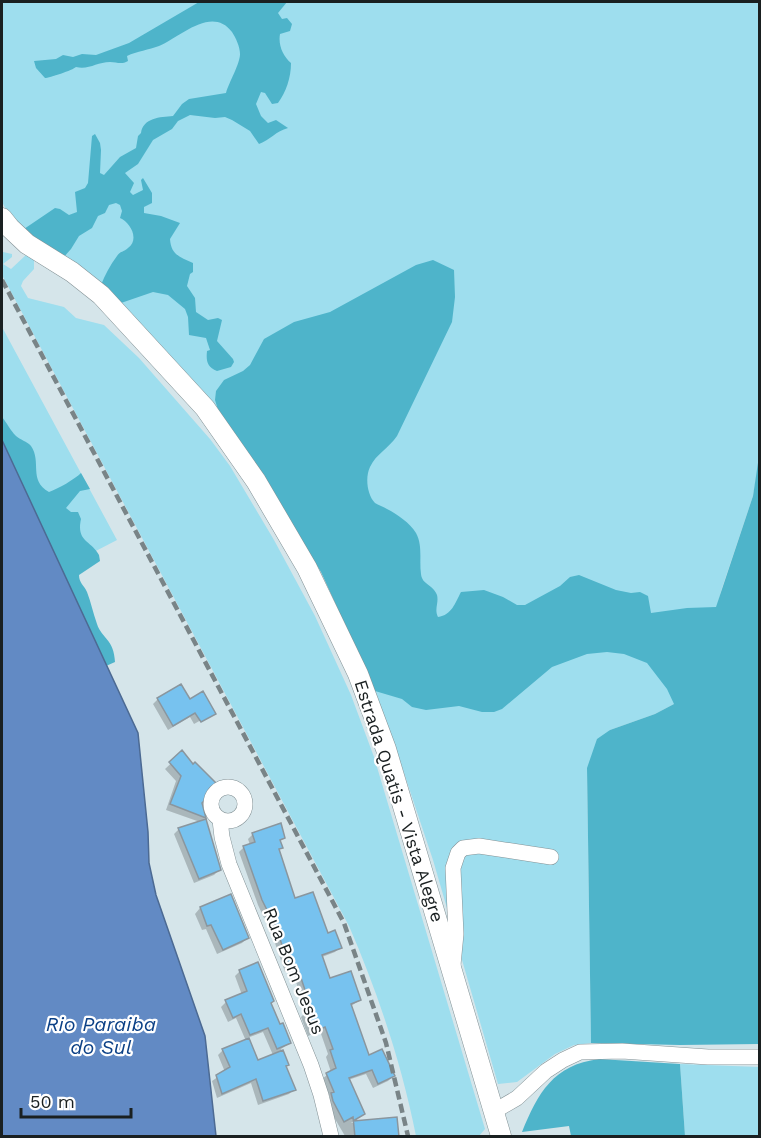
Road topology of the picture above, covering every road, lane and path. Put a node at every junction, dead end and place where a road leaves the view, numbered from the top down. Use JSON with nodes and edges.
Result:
{"nodes":[{"id":1,"x":2,"y":218,"type":"edge"},
{"id":2,"x":220,"y":820,"type":"dead end"},
{"id":3,"x":551,"y":857,"type":"dead end"},
{"id":4,"x":453,"y":971,"type":"junction"},
{"id":5,"x":759,"y":1057,"type":"edge"},
{"id":6,"x":493,"y":1112,"type":"junction"},
{"id":7,"x":332,"y":1137,"type":"edge"},
{"id":8,"x":501,"y":1137,"type":"edge"}],
"edges":[{"from":1,"to":4,"type":"street","name":"Estrada Quatis - Vista Alegre"},
{"from":2,"to":7,"type":"street","name":"Rua Bom Jesus"},
{"from":3,"to":4,"type":"street"},
{"from":4,"to":6,"type":"street","name":"Estrada Quatis - Vista Alegre"},
{"from":5,"to":6,"type":"street"},
{"from":6,"to":8,"type":"street","name":"Estrada Quatis - Vista Alegre"}]}
